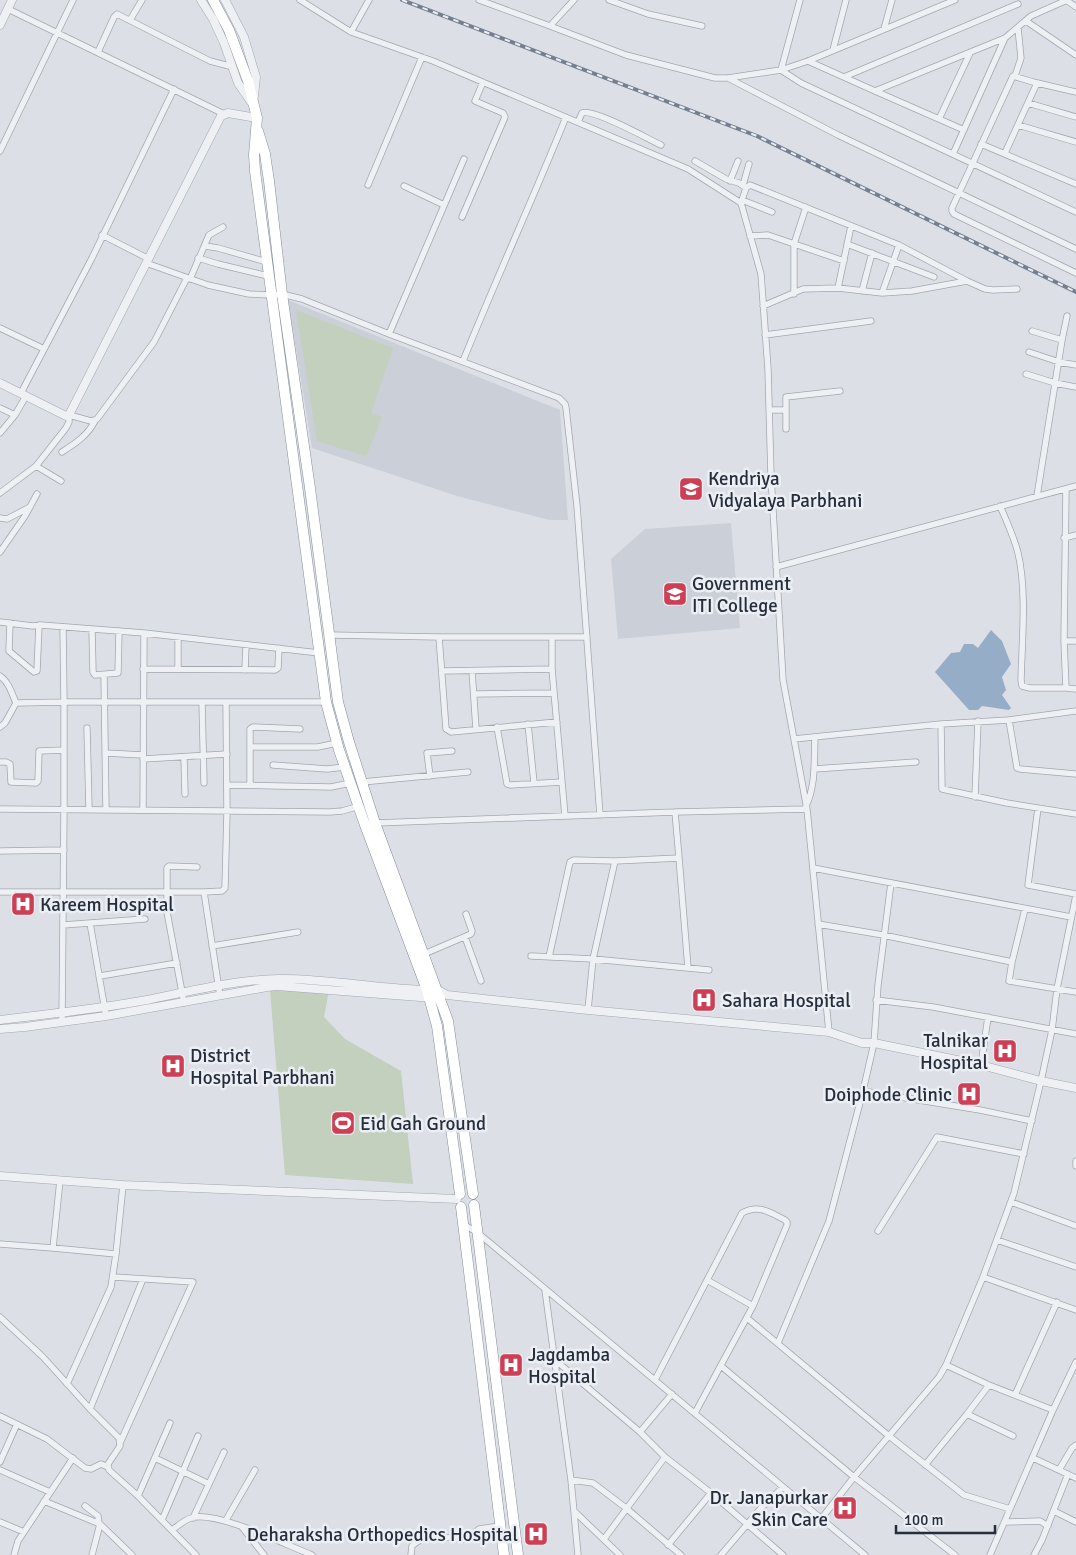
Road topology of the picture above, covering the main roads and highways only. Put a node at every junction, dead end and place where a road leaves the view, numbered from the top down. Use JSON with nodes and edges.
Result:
{"nodes":[{"id":1,"x":213,"y":0,"type":"edge"},
{"id":2,"x":257,"y":122,"type":"junction"},
{"id":3,"x":330,"y":639,"type":"junction"},
{"id":4,"x":319,"y":649,"type":"junction"},
{"id":5,"x":364,"y":805,"type":"junction"},
{"id":6,"x":370,"y":824,"type":"junction"},
{"id":7,"x":473,"y":1194,"type":"junction"},
{"id":8,"x":459,"y":1200,"type":"junction"},
{"id":9,"x":474,"y":1204,"type":"junction"},
{"id":10,"x":504,"y":1555,"type":"edge"},
{"id":11,"x":518,"y":1555,"type":"edge"}],
"edges":[{"from":1,"to":2,"type":"highway"},
{"from":2,"to":3,"type":"highway"},
{"from":2,"to":4,"type":"highway"},
{"from":3,"to":4,"type":"highway"},
{"from":3,"to":5,"type":"highway"},
{"from":4,"to":5,"type":"highway"},
{"from":5,"to":6,"type":"highway"},
{"from":6,"to":7,"type":"highway"},
{"from":6,"to":8,"type":"highway"},
{"from":7,"to":8,"type":"highway"},
{"from":7,"to":9,"type":"highway"},
{"from":8,"to":9,"type":"highway"},
{"from":8,"to":10,"type":"highway"},
{"from":9,"to":11,"type":"highway"}]}
